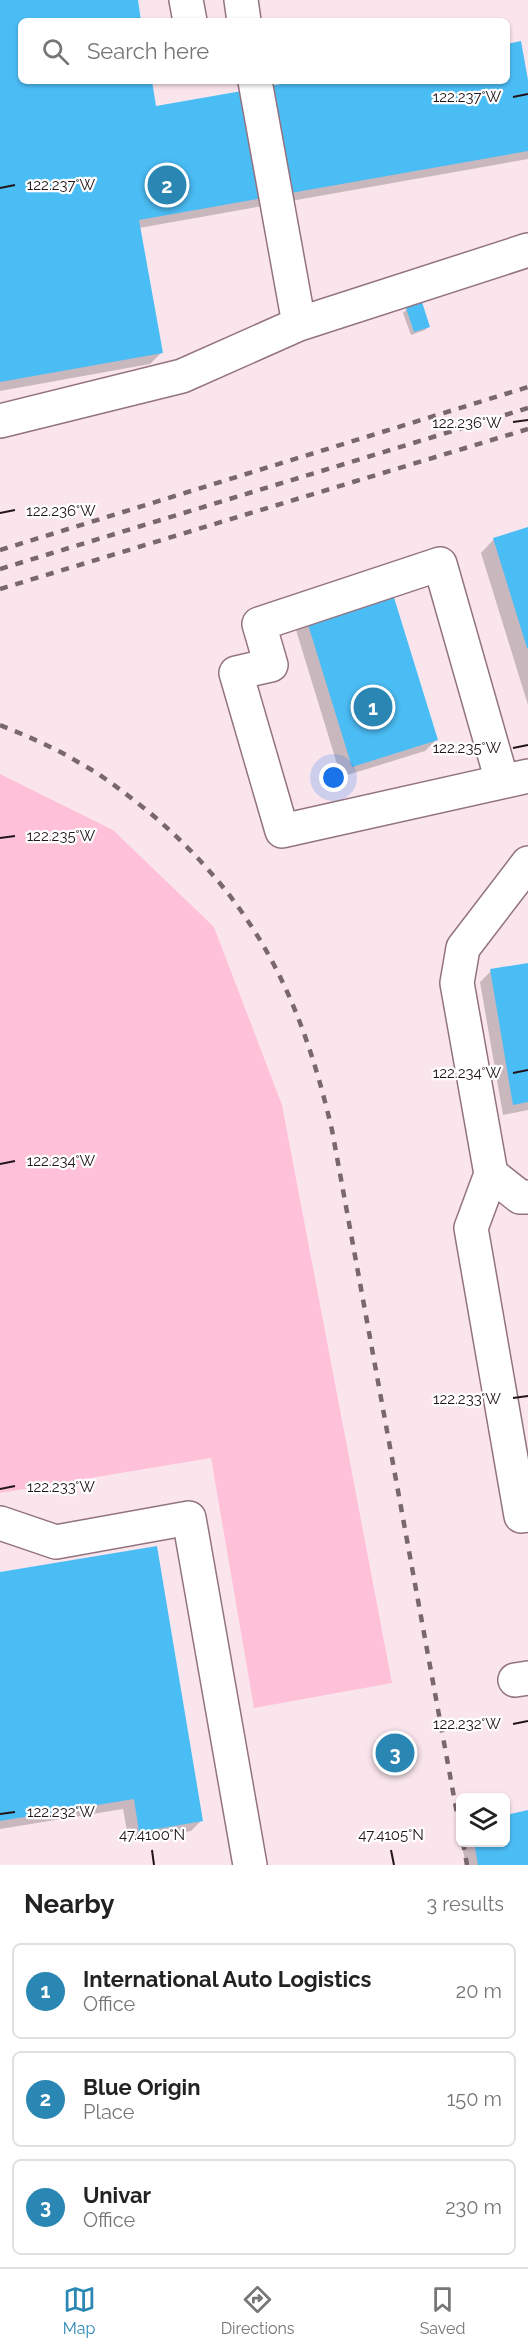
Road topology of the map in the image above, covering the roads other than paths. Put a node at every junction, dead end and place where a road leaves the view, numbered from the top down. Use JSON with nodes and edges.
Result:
{"nodes":[{"id":1,"x":186,"y":0,"type":"edge"},
{"id":2,"x":241,"y":0,"type":"edge"},
{"id":3,"x":189,"y":18,"type":"edge"},
{"id":4,"x":244,"y":18,"type":"edge"},
{"id":5,"x":256,"y":84,"type":"edge"},
{"id":6,"x":528,"y":250,"type":"edge"},
{"id":7,"x":299,"y":324,"type":"junction"},
{"id":8,"x":0,"y":421,"type":"edge"},
{"id":9,"x":515,"y":779,"type":"edge"},
{"id":10,"x":528,"y":863,"type":"edge"},
{"id":11,"x":490,"y":1174,"type":"junction"},
{"id":12,"x":528,"y":1197,"type":"edge"},
{"id":13,"x":528,"y":1515,"type":"edge"},
{"id":14,"x":0,"y":1523,"type":"edge"},
{"id":15,"x":250,"y":1865,"type":"edge"}],
"edges":[{"from":1,"to":3,"type":"lane"},
{"from":2,"to":4,"type":"lane"},
{"from":5,"to":7,"type":"lane"},
{"from":6,"to":7,"type":"lane"},
{"from":7,"to":8,"type":"lane"},
{"from":9,"to":9,"type":"lane"},
{"from":10,"to":11,"type":"lane"},
{"from":11,"to":12,"type":"lane"},
{"from":11,"to":13,"type":"lane"},
{"from":14,"to":15,"type":"lane"}]}
